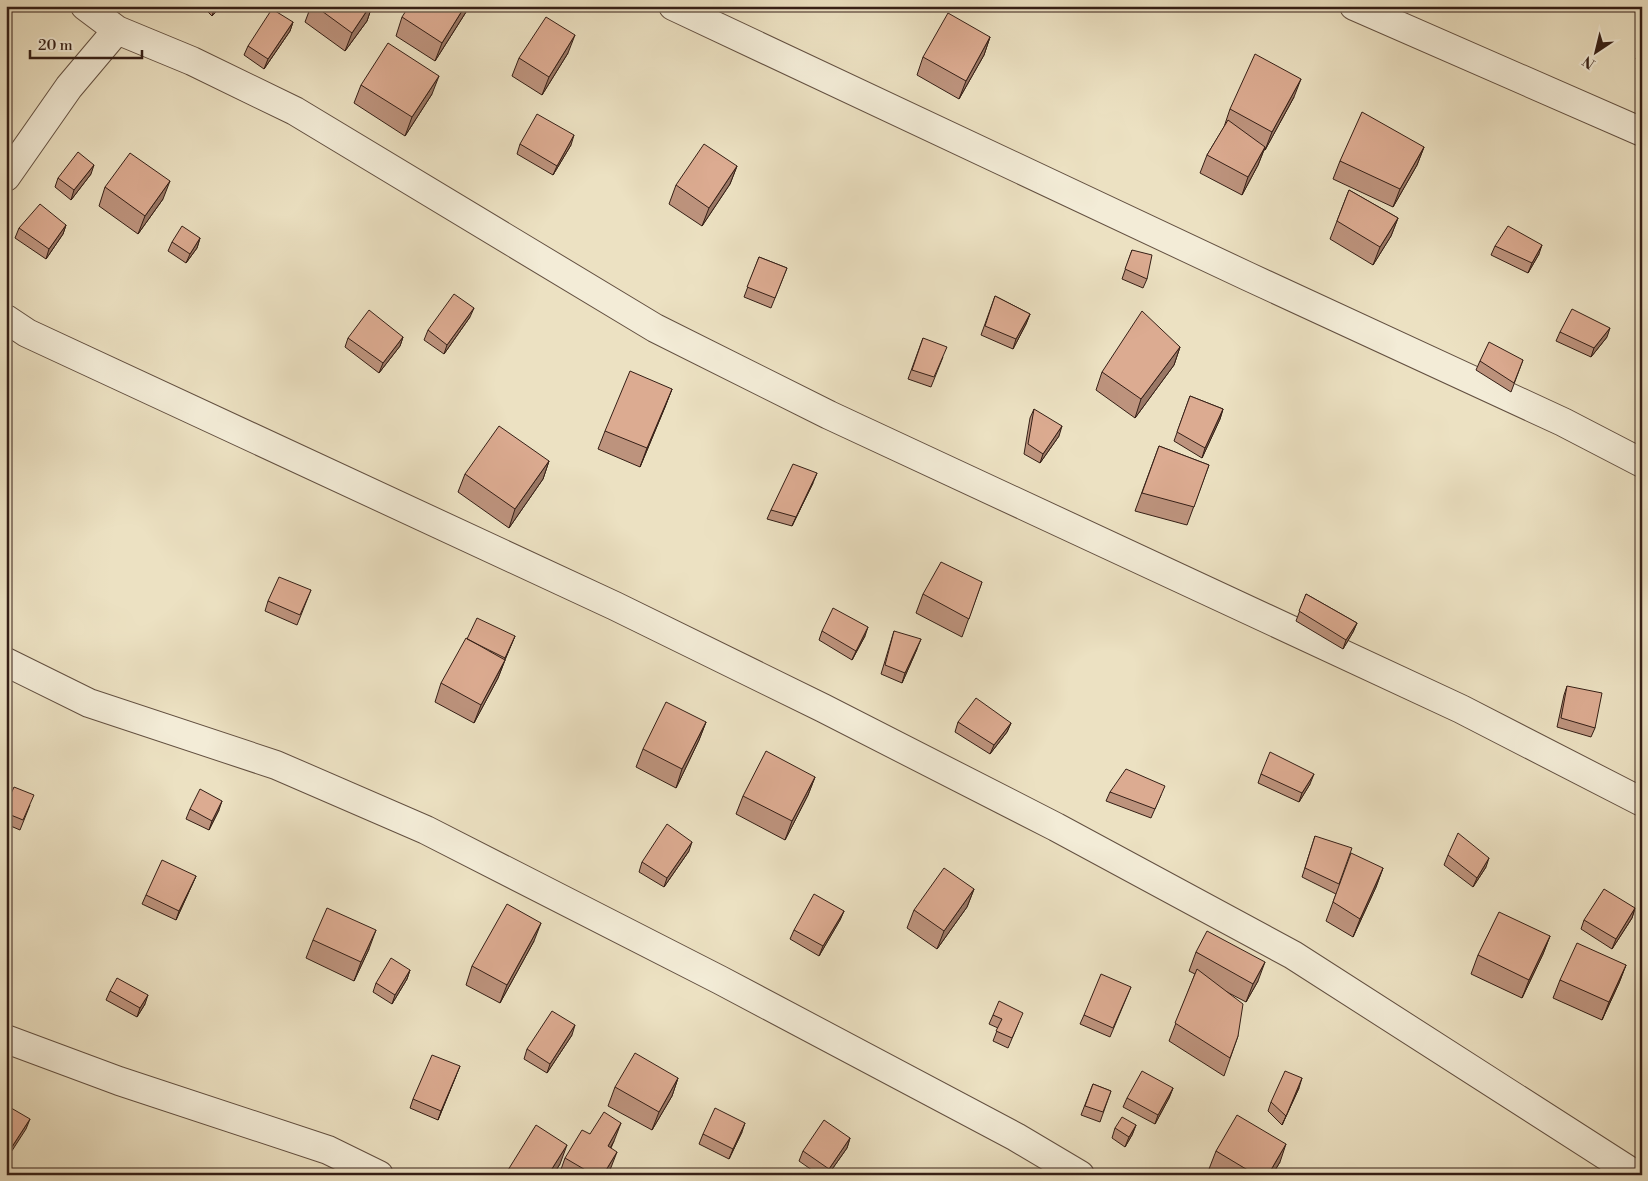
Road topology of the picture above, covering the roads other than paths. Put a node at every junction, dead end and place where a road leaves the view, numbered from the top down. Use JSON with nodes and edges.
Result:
{"nodes":[{"id":1,"x":85,"y":6,"type":"edge"},
{"id":2,"x":673,"y":6,"type":"edge"},
{"id":3,"x":1354,"y":6,"type":"edge"},
{"id":4,"x":117,"y":30,"type":"junction"},
{"id":5,"x":1642,"y":132,"type":"edge"},
{"id":6,"x":6,"y":177,"type":"edge"},
{"id":7,"x":6,"y":320,"type":"edge"},
{"id":8,"x":1642,"y":463,"type":"edge"},
{"id":9,"x":6,"y":662,"type":"edge"},
{"id":10,"x":1642,"y":802,"type":"edge"},
{"id":11,"x":6,"y":1039,"type":"edge"},
{"id":12,"x":379,"y":1175,"type":"edge"},
{"id":13,"x":1080,"y":1175,"type":"edge"},
{"id":14,"x":1636,"y":1175,"type":"edge"}],
"edges":[{"from":1,"to":4,"type":"street"},
{"from":2,"to":8,"type":"street"},
{"from":3,"to":5,"type":"street"},
{"from":4,"to":6,"type":"street"},
{"from":4,"to":10,"type":"street"},
{"from":7,"to":14,"type":"street"},
{"from":9,"to":13,"type":"street"},
{"from":11,"to":12,"type":"street"}]}
